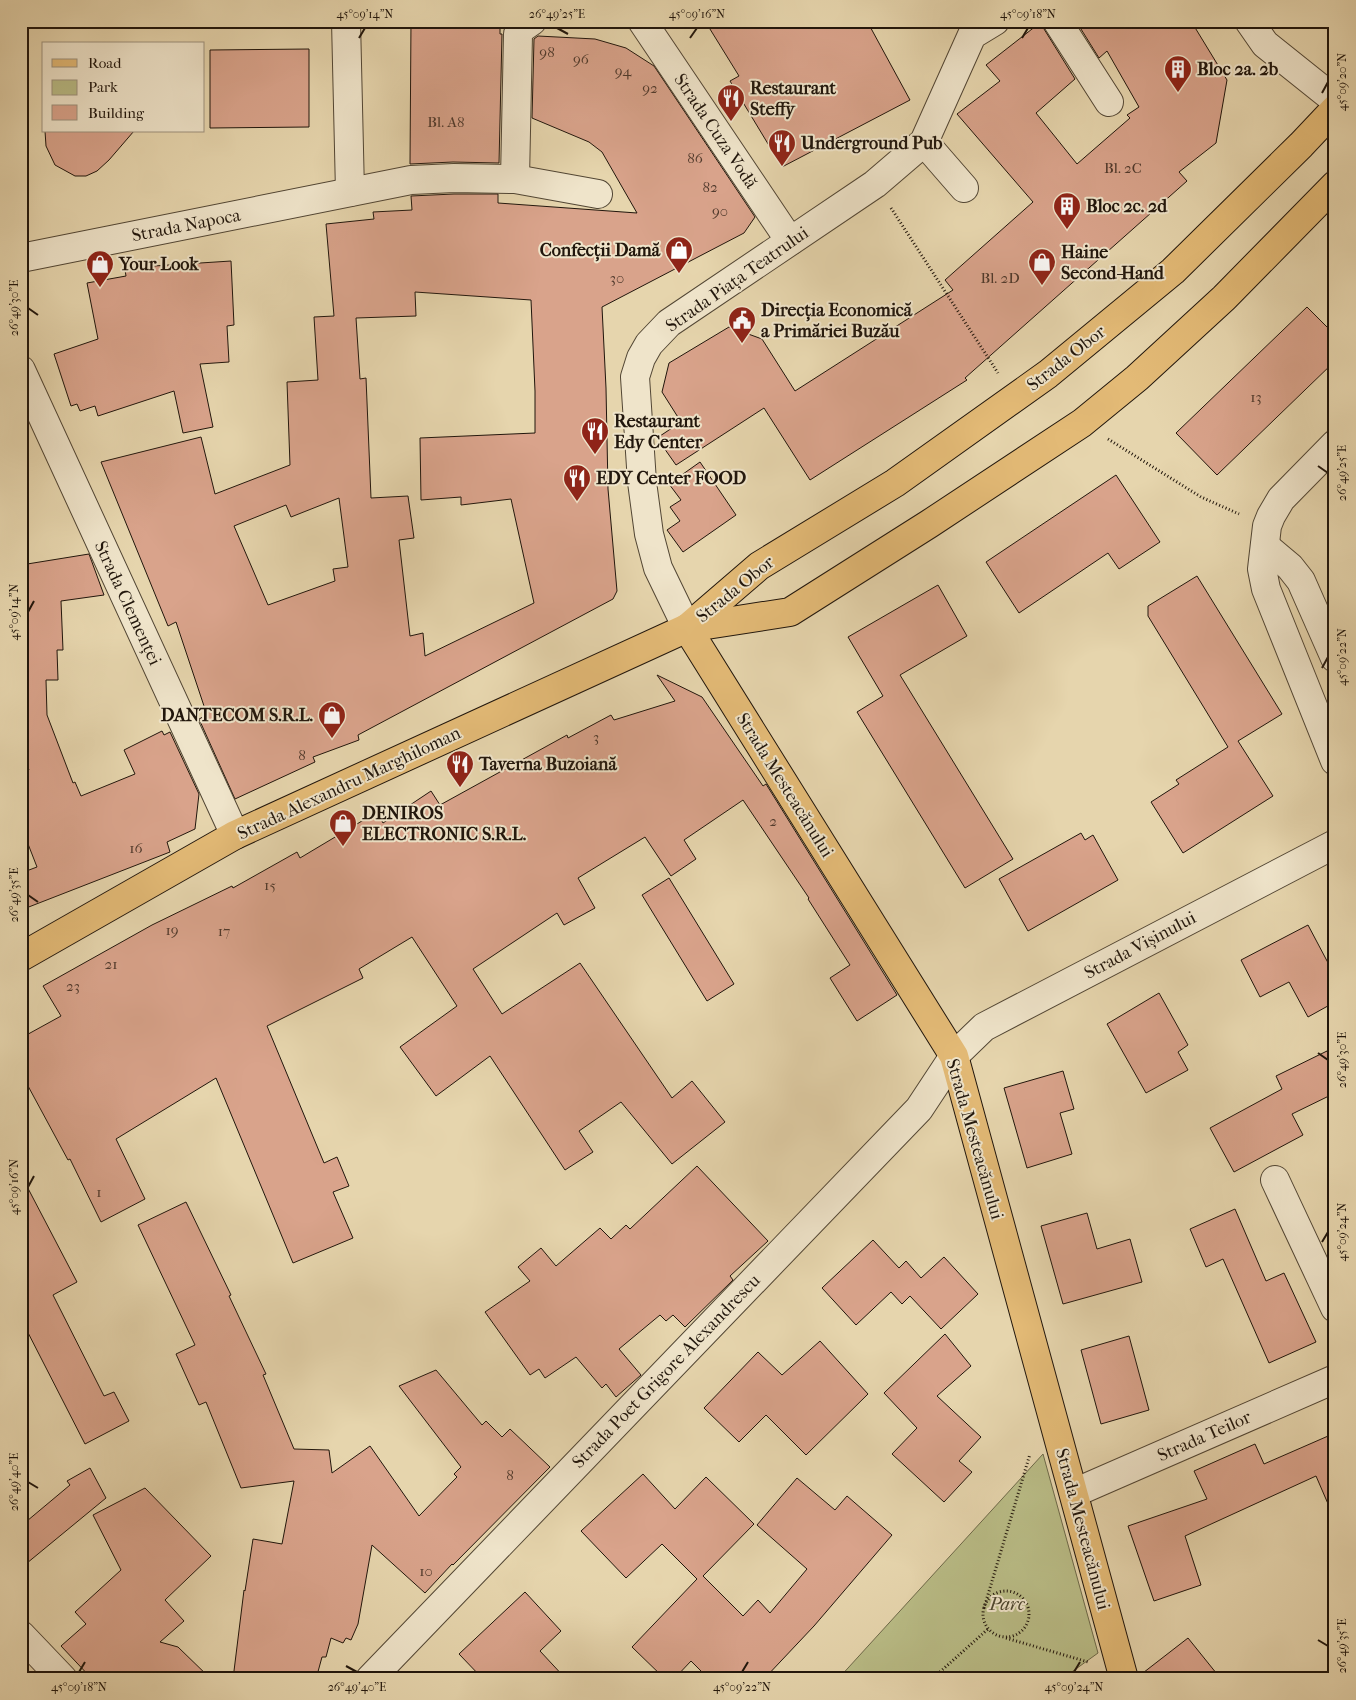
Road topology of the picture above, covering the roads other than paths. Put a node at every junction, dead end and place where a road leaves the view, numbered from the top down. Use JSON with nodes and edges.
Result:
{"nodes":[{"id":1,"x":346,"y":21,"type":"edge"},
{"id":2,"x":532,"y":21,"type":"edge"},
{"id":3,"x":642,"y":21,"type":"edge"},
{"id":4,"x":995,"y":21,"type":"edge"},
{"id":5,"x":1057,"y":21,"type":"edge"},
{"id":6,"x":1249,"y":21,"type":"edge"},
{"id":7,"x":1335,"y":100,"type":"edge"},
{"id":8,"x":1108,"y":102,"type":"dead end"},
{"id":9,"x":1335,"y":109,"type":"edge"},
{"id":10,"x":924,"y":142,"type":"junction"},
{"id":11,"x":516,"y":180,"type":"junction"},
{"id":12,"x":1335,"y":185,"type":"edge"},
{"id":13,"x":964,"y":188,"type":"dead end"},
{"id":14,"x":350,"y":192,"type":"junction"},
{"id":15,"x":598,"y":194,"type":"dead end"},
{"id":16,"x":790,"y":240,"type":"junction"},
{"id":17,"x":21,"y":258,"type":"edge"},
{"id":18,"x":21,"y":370,"type":"edge"},
{"id":19,"x":1335,"y":444,"type":"edge"},
{"id":20,"x":1266,"y":536,"type":"junction"},
{"id":21,"x":687,"y":628,"type":"junction"},
{"id":22,"x":1335,"y":658,"type":"edge"},
{"id":23,"x":1335,"y":761,"type":"edge"},
{"id":24,"x":235,"y":835,"type":"junction"},
{"id":25,"x":1335,"y":844,"type":"edge"},
{"id":26,"x":21,"y":957,"type":"edge"},
{"id":27,"x":954,"y":1056,"type":"junction"},
{"id":28,"x":1275,"y":1180,"type":"dead end"},
{"id":29,"x":1335,"y":1308,"type":"edge"},
{"id":30,"x":1335,"y":1378,"type":"edge"},
{"id":31,"x":1074,"y":1493,"type":"junction"},
{"id":32,"x":21,"y":1635,"type":"edge"},
{"id":33,"x":64,"y":1679,"type":"edge"},
{"id":34,"x":370,"y":1679,"type":"edge"},
{"id":35,"x":1124,"y":1679,"type":"edge"}],
"edges":[{"from":1,"to":14,"type":"street"},
{"from":2,"to":11,"type":"street"},
{"from":3,"to":16,"type":"street","name":"Strada Cuza Vodă"},
{"from":4,"to":10,"type":"street","name":"Strada Piața Teatrului"},
{"from":5,"to":8,"type":"street"},
{"from":6,"to":7,"type":"street"},
{"from":9,"to":21,"type":"main road","name":"Strada Obor"},
{"from":10,"to":13,"type":"street"},
{"from":10,"to":16,"type":"street","name":"Strada Piața Teatrului"},
{"from":11,"to":14,"type":"street","name":"Strada Napoca"},
{"from":11,"to":15,"type":"street","name":"Strada Napoca"},
{"from":12,"to":21,"type":"main road","name":"Strada Obor"},
{"from":14,"to":17,"type":"street","name":"Strada Napoca"},
{"from":16,"to":21,"type":"street","name":"Strada Piața Teatrului"},
{"from":18,"to":24,"type":"street","name":"Strada Clemenței"},
{"from":19,"to":20,"type":"street"},
{"from":20,"to":22,"type":"street"},
{"from":20,"to":23,"type":"street"},
{"from":21,"to":24,"type":"main road","name":"Strada Alexandru Marghiloman"},
{"from":21,"to":27,"type":"main road","name":"Strada Mesteacănului"},
{"from":24,"to":26,"type":"main road","name":"Strada Alexandru Marghiloman"},
{"from":25,"to":27,"type":"street","name":"Strada Vișinului"},
{"from":27,"to":31,"type":"main road","name":"Strada Mesteacănului"},
{"from":27,"to":34,"type":"street","name":"Strada Poet Grigore Alexandrescu"},
{"from":28,"to":29,"type":"street"},
{"from":30,"to":31,"type":"street","name":"Strada Teilor"},
{"from":31,"to":35,"type":"main road","name":"Strada Mesteacănului"},
{"from":32,"to":33,"type":"street"}]}
